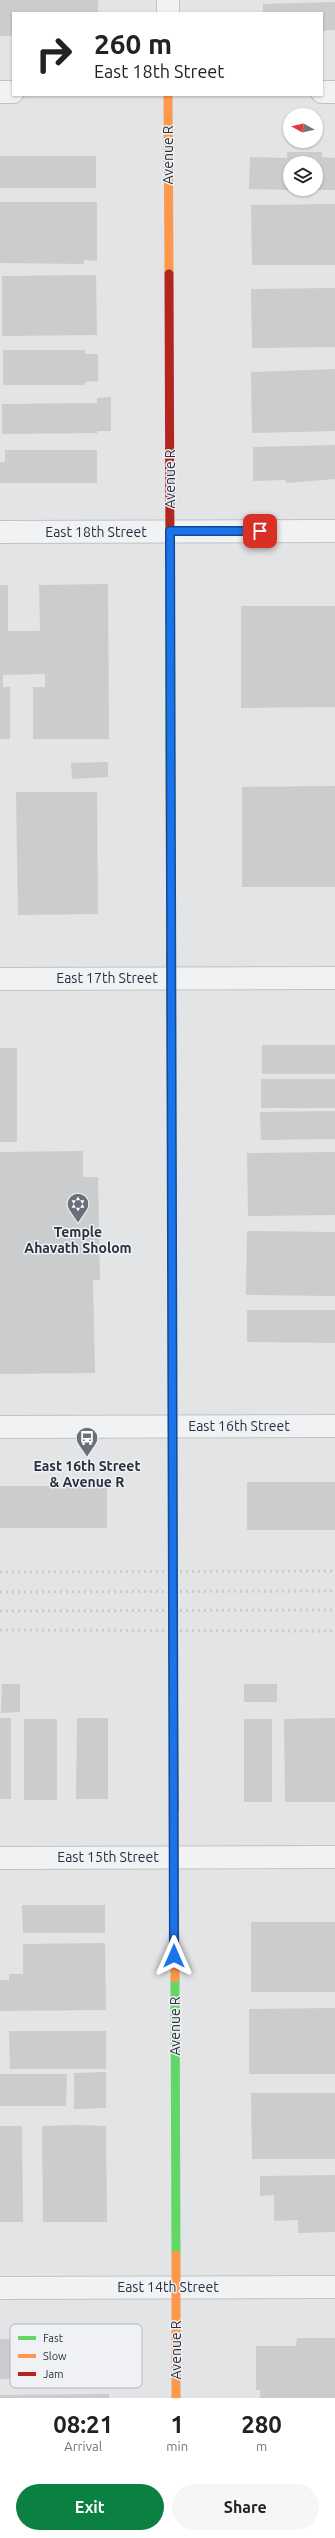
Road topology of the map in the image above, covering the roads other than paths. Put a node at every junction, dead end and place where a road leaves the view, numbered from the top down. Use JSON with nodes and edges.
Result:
{"nodes":[{"id":1,"x":168,"y":0,"type":"edge"},
{"id":2,"x":168,"y":12,"type":"edge"},
{"id":3,"x":0,"y":92,"type":"edge"},
{"id":4,"x":12,"y":92,"type":"edge"},
{"id":5,"x":323,"y":92,"type":"edge"},
{"id":6,"x":335,"y":92,"type":"edge"},
{"id":7,"x":168,"y":96,"type":"edge"},
{"id":8,"x":170,"y":531,"type":"junction"},
{"id":9,"x":335,"y":531,"type":"edge"},
{"id":10,"x":0,"y":532,"type":"edge"},
{"id":11,"x":171,"y":978,"type":"junction"},
{"id":12,"x":335,"y":978,"type":"edge"},
{"id":13,"x":0,"y":979,"type":"edge"},
{"id":14,"x":335,"y":1426,"type":"edge"},
{"id":15,"x":0,"y":1427,"type":"edge"},
{"id":16,"x":172,"y":1427,"type":"junction"},
{"id":17,"x":175,"y":1857,"type":"junction"},
{"id":18,"x":335,"y":1857,"type":"edge"},
{"id":19,"x":0,"y":1858,"type":"edge"},
{"id":20,"x":176,"y":2287,"type":"junction"},
{"id":21,"x":335,"y":2287,"type":"edge"},
{"id":22,"x":0,"y":2288,"type":"edge"},
{"id":23,"x":176,"y":2398,"type":"edge"}],
"edges":[{"from":1,"to":2,"type":"street"},
{"from":3,"to":4,"type":"street"},
{"from":5,"to":6,"type":"street"},
{"from":7,"to":8,"type":"street","name":"Avenue R"},
{"from":8,"to":9,"type":"street","name":"East 18th Street"},
{"from":8,"to":10,"type":"street","name":"East 18th Street"},
{"from":8,"to":11,"type":"street","name":"Avenue R"},
{"from":11,"to":12,"type":"street","name":"East 17th Street"},
{"from":11,"to":13,"type":"street","name":"East 17th Street"},
{"from":11,"to":16,"type":"street","name":"Avenue R"},
{"from":14,"to":16,"type":"street","name":"East 16th Street"},
{"from":15,"to":16,"type":"street","name":"East 16th Street"},
{"from":16,"to":17,"type":"street","name":"Avenue R"},
{"from":17,"to":18,"type":"street","name":"East 15th Street"},
{"from":17,"to":19,"type":"street","name":"East 15th Street"},
{"from":17,"to":20,"type":"street","name":"Avenue R"},
{"from":20,"to":21,"type":"street","name":"East 14th Street"},
{"from":20,"to":22,"type":"street","name":"East 14th Street"},
{"from":20,"to":23,"type":"street","name":"Avenue R"}]}
